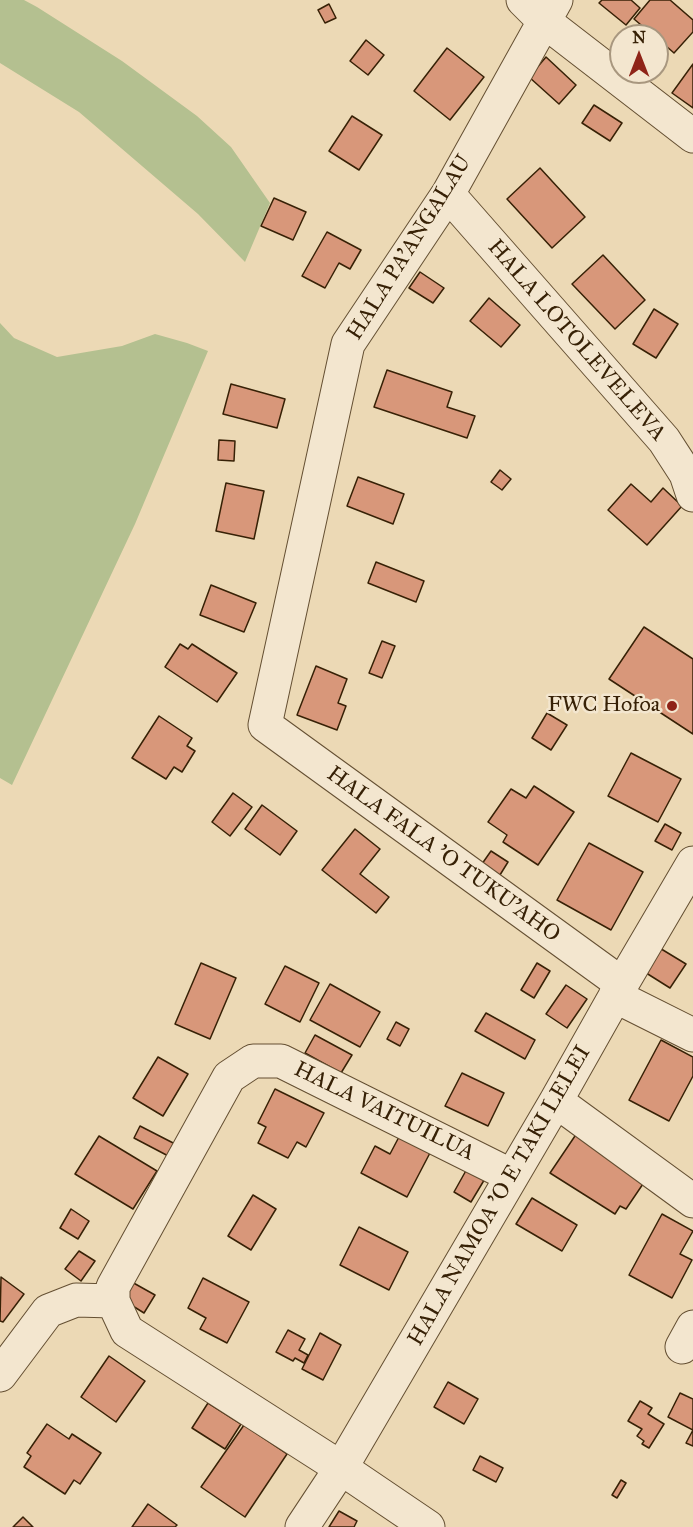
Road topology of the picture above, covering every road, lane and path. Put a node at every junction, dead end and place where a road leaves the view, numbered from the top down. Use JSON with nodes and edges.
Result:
{"nodes":[{"id":1,"x":541,"y":7,"type":"edge"},
{"id":2,"x":693,"y":136,"type":"edge"},
{"id":3,"x":448,"y":194,"type":"junction"},
{"id":4,"x":693,"y":495,"type":"edge"},
{"id":5,"x":265,"y":726,"type":"joint"},
{"id":6,"x":693,"y":863,"type":"edge"},
{"id":7,"x":619,"y":990,"type":"junction"},
{"id":8,"x":693,"y":1035,"type":"edge"},
{"id":9,"x":556,"y":1101,"type":"junction"},
{"id":10,"x":512,"y":1176,"type":"junction"},
{"id":11,"x":693,"y":1202,"type":"edge"},
{"id":12,"x":113,"y":1301,"type":"junction"},
{"id":13,"x":0,"y":1375,"type":"edge"},
{"id":14,"x":341,"y":1468,"type":"junction"},
{"id":15,"x":302,"y":1527,"type":"edge"},
{"id":16,"x":428,"y":1527,"type":"edge"}],
"edges":[{"from":1,"to":2,"type":"street"},
{"from":1,"to":3,"type":"street","name":"HALA PA'ANGALAU"},
{"from":3,"to":4,"type":"street","name":"HALA LOTOLEVELEVA"},
{"from":3,"to":5,"type":"street","name":"HALA PA'ANGALAU"},
{"from":5,"to":7,"type":"street","name":"HALA FALA 'O TUKU'AHO"},
{"from":6,"to":7,"type":"street","name":"HALA NAMOA 'O E TAKI LELEI"},
{"from":7,"to":8,"type":"street","name":"HALA FALA 'O TUKU'AHO"},
{"from":7,"to":9,"type":"street","name":"HALA NAMOA 'O E TAKI LELEI"},
{"from":9,"to":10,"type":"street","name":"HALA NAMOA 'O E TAKI LELEI"},
{"from":9,"to":11,"type":"street"},
{"from":10,"to":12,"type":"street","name":"HALA VAITUILUA"},
{"from":10,"to":14,"type":"street","name":"HALA NAMOA 'O E TAKI LELEI"},
{"from":12,"to":13,"type":"street"},
{"from":12,"to":14,"type":"street"},
{"from":14,"to":15,"type":"street","name":"HALA NAMOA 'O E TAKI LELEI"},
{"from":14,"to":16,"type":"street"}]}
